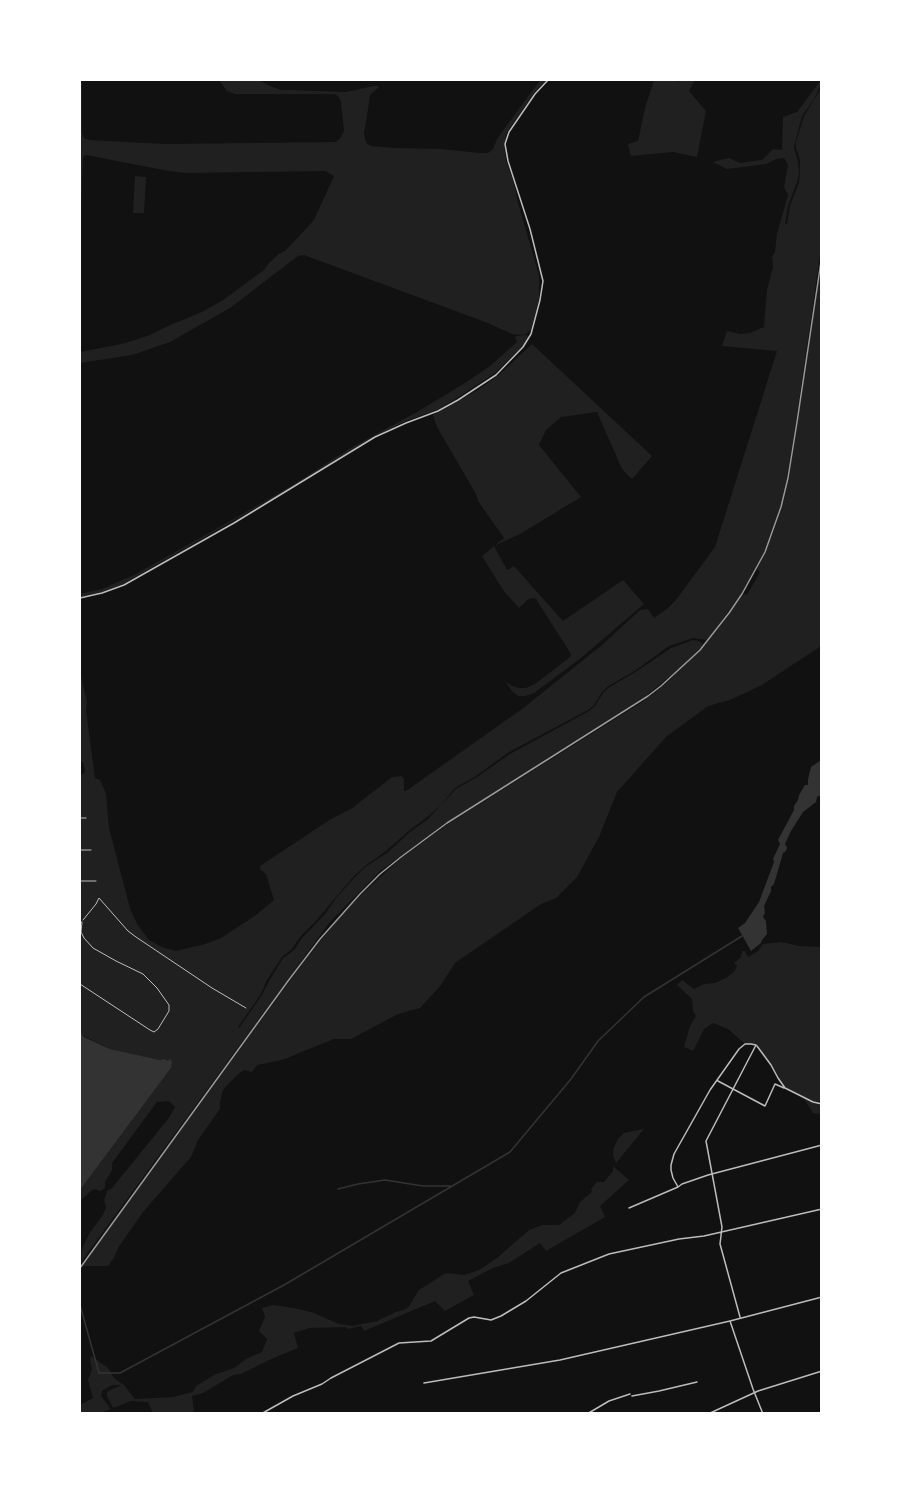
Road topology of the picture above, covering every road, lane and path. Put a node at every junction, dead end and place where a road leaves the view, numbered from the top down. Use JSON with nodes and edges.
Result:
{"nodes":[{"id":1,"x":548,"y":80,"type":"edge"},
{"id":2,"x":80,"y":598,"type":"edge"},
{"id":3,"x":80,"y":818,"type":"edge"},
{"id":4,"x":86,"y":818,"type":"dead end"},
{"id":5,"x":80,"y":850,"type":"edge"},
{"id":6,"x":91,"y":850,"type":"dead end"},
{"id":7,"x":80,"y":881,"type":"edge"},
{"id":8,"x":96,"y":881,"type":"dead end"},
{"id":9,"x":81,"y":922,"type":"edge"},
{"id":10,"x":80,"y":984,"type":"edge"},
{"id":11,"x":246,"y":1008,"type":"dead end"},
{"id":12,"x":756,"y":1045,"type":"junction"},
{"id":13,"x":718,"y":1081,"type":"junction"},
{"id":14,"x":785,"y":1088,"type":"junction"},
{"id":15,"x":733,"y":1090,"type":"junction"},
{"id":16,"x":822,"y":1104,"type":"edge"},
{"id":17,"x":822,"y":1145,"type":"edge"},
{"id":18,"x":713,"y":1175,"type":"junction"},
{"id":19,"x":678,"y":1187,"type":"junction"},
{"id":20,"x":629,"y":1208,"type":"dead end"},
{"id":21,"x":822,"y":1209,"type":"edge"},
{"id":22,"x":721,"y":1232,"type":"junction"},
{"id":23,"x":822,"y":1297,"type":"edge"},
{"id":24,"x":740,"y":1318,"type":"junction"},
{"id":25,"x":730,"y":1321,"type":"junction"},
{"id":26,"x":822,"y":1371,"type":"edge"},
{"id":27,"x":697,"y":1382,"type":"dead end"},
{"id":28,"x":424,"y":1383,"type":"dead end"},
{"id":29,"x":754,"y":1393,"type":"junction"},
{"id":30,"x":261,"y":1413,"type":"edge"},
{"id":31,"x":587,"y":1413,"type":"edge"},
{"id":32,"x":708,"y":1413,"type":"edge"},
{"id":33,"x":763,"y":1413,"type":"edge"}],
"edges":[{"from":1,"to":2,"type":"street"},
{"from":3,"to":4,"type":"lane"},
{"from":5,"to":6,"type":"lane"},
{"from":7,"to":8,"type":"lane"},
{"from":9,"to":10,"type":"lane"},
{"from":9,"to":11,"type":"lane"},
{"from":12,"to":13,"type":"street"},
{"from":12,"to":14,"type":"street"},
{"from":12,"to":15,"type":"street"},
{"from":13,"to":15,"type":"street"},
{"from":13,"to":19,"type":"street"},
{"from":14,"to":15,"type":"street"},
{"from":14,"to":16,"type":"street"},
{"from":15,"to":18,"type":"street"},
{"from":17,"to":18,"type":"street"},
{"from":18,"to":19,"type":"street"},
{"from":18,"to":22,"type":"street"},
{"from":19,"to":20,"type":"street"},
{"from":21,"to":22,"type":"street"},
{"from":22,"to":24,"type":"street"},
{"from":22,"to":30,"type":"street"},
{"from":23,"to":24,"type":"street"},
{"from":24,"to":25,"type":"street"},
{"from":25,"to":28,"type":"street"},
{"from":25,"to":29,"type":"street"},
{"from":26,"to":29,"type":"street"},
{"from":27,"to":31,"type":"street"},
{"from":29,"to":32,"type":"street"},
{"from":29,"to":33,"type":"street"}]}
